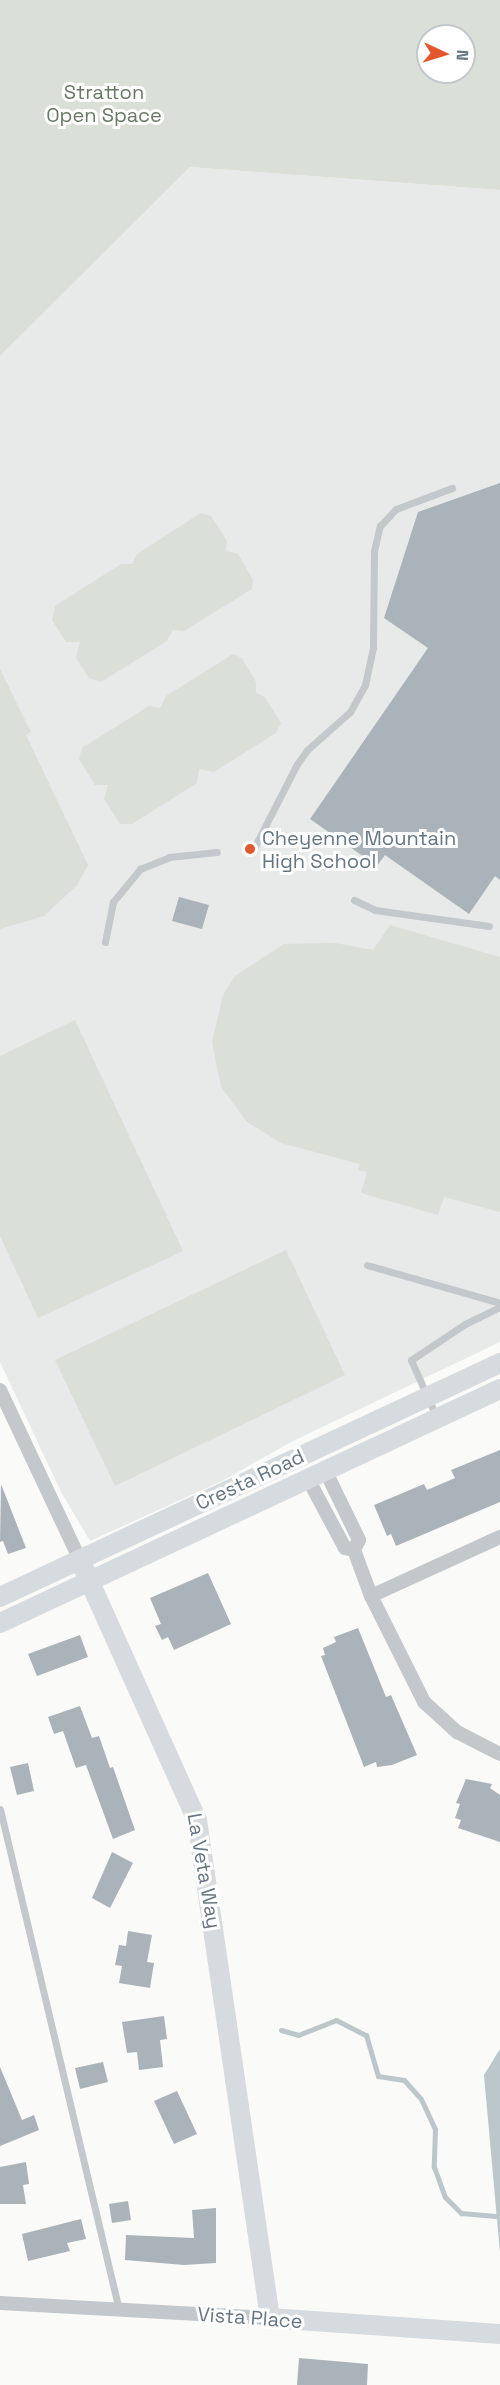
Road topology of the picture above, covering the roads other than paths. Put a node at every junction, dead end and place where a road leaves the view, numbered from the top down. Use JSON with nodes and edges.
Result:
{"nodes":[{"id":1,"x":452,"y":488,"type":"dead end"},
{"id":2,"x":254,"y":848,"type":"dead end"},
{"id":3,"x":218,"y":852,"type":"dead end"},
{"id":4,"x":354,"y":900,"type":"dead end"},
{"id":5,"x":489,"y":926,"type":"dead end"},
{"id":6,"x":105,"y":942,"type":"dead end"},
{"id":7,"x":367,"y":1265,"type":"dead end"},
{"id":8,"x":500,"y":1305,"type":"edge"},
{"id":9,"x":500,"y":1363,"type":"edge"},
{"id":10,"x":500,"y":1389,"type":"edge"},
{"id":11,"x":0,"y":1390,"type":"edge"},
{"id":12,"x":427,"y":1397,"type":"junction"},
{"id":13,"x":437,"y":1418,"type":"junction"},
{"id":14,"x":316,"y":1474,"type":"junction"},
{"id":15,"x":500,"y":1537,"type":"edge"},
{"id":16,"x":354,"y":1550,"type":"junction"},
{"id":17,"x":80,"y":1560,"type":"junction"},
{"id":18,"x":90,"y":1582,"type":"junction"},
{"id":19,"x":24,"y":1586,"type":"junction"},
{"id":20,"x":371,"y":1596,"type":"junction"},
{"id":21,"x":0,"y":1598,"type":"edge"},
{"id":22,"x":34,"y":1607,"type":"junction"},
{"id":23,"x":0,"y":1623,"type":"edge"},
{"id":24,"x":500,"y":1755,"type":"edge"},
{"id":25,"x":0,"y":1809,"type":"edge"},
{"id":26,"x":0,"y":2303,"type":"edge"},
{"id":27,"x":119,"y":2310,"type":"junction"},
{"id":28,"x":270,"y":2318,"type":"junction"},
{"id":29,"x":500,"y":2334,"type":"edge"}],
"edges":[{"from":1,"to":2,"type":"lane"},
{"from":3,"to":6,"type":"lane"},
{"from":4,"to":5,"type":"lane"},
{"from":7,"to":8,"type":"lane"},
{"from":8,"to":12,"type":"lane"},
{"from":9,"to":12,"type":"main road","name":"Cresta Road"},
{"from":10,"to":13,"type":"main road","name":"Cresta Road"},
{"from":11,"to":17,"type":"street","name":"La Veta Way"},
{"from":12,"to":13,"type":"lane"},
{"from":12,"to":17,"type":"main road","name":"Cresta Road"},
{"from":13,"to":14,"type":"main road","name":"Cresta Road"},
{"from":14,"to":16,"type":"street"},
{"from":14,"to":16,"type":"street"},
{"from":14,"to":18,"type":"main road","name":"Cresta Road"},
{"from":15,"to":20,"type":"street"},
{"from":16,"to":20,"type":"street"},
{"from":17,"to":18,"type":"main road","name":"La Veta Way"},
{"from":17,"to":19,"type":"main road","name":"Cresta Road"},
{"from":18,"to":22,"type":"main road","name":"Cresta Road"},
{"from":18,"to":28,"type":"main road","name":"La Veta Way"},
{"from":19,"to":21,"type":"main road","name":"Cresta Road"},
{"from":19,"to":22,"type":"street"},
{"from":20,"to":24,"type":"street"},
{"from":22,"to":23,"type":"main road","name":"Cresta Road"},
{"from":25,"to":27,"type":"lane"},
{"from":26,"to":27,"type":"street","name":"Vista Place"},
{"from":27,"to":28,"type":"street","name":"Vista Place"},
{"from":28,"to":29,"type":"main road","name":"Vista Place"}]}
